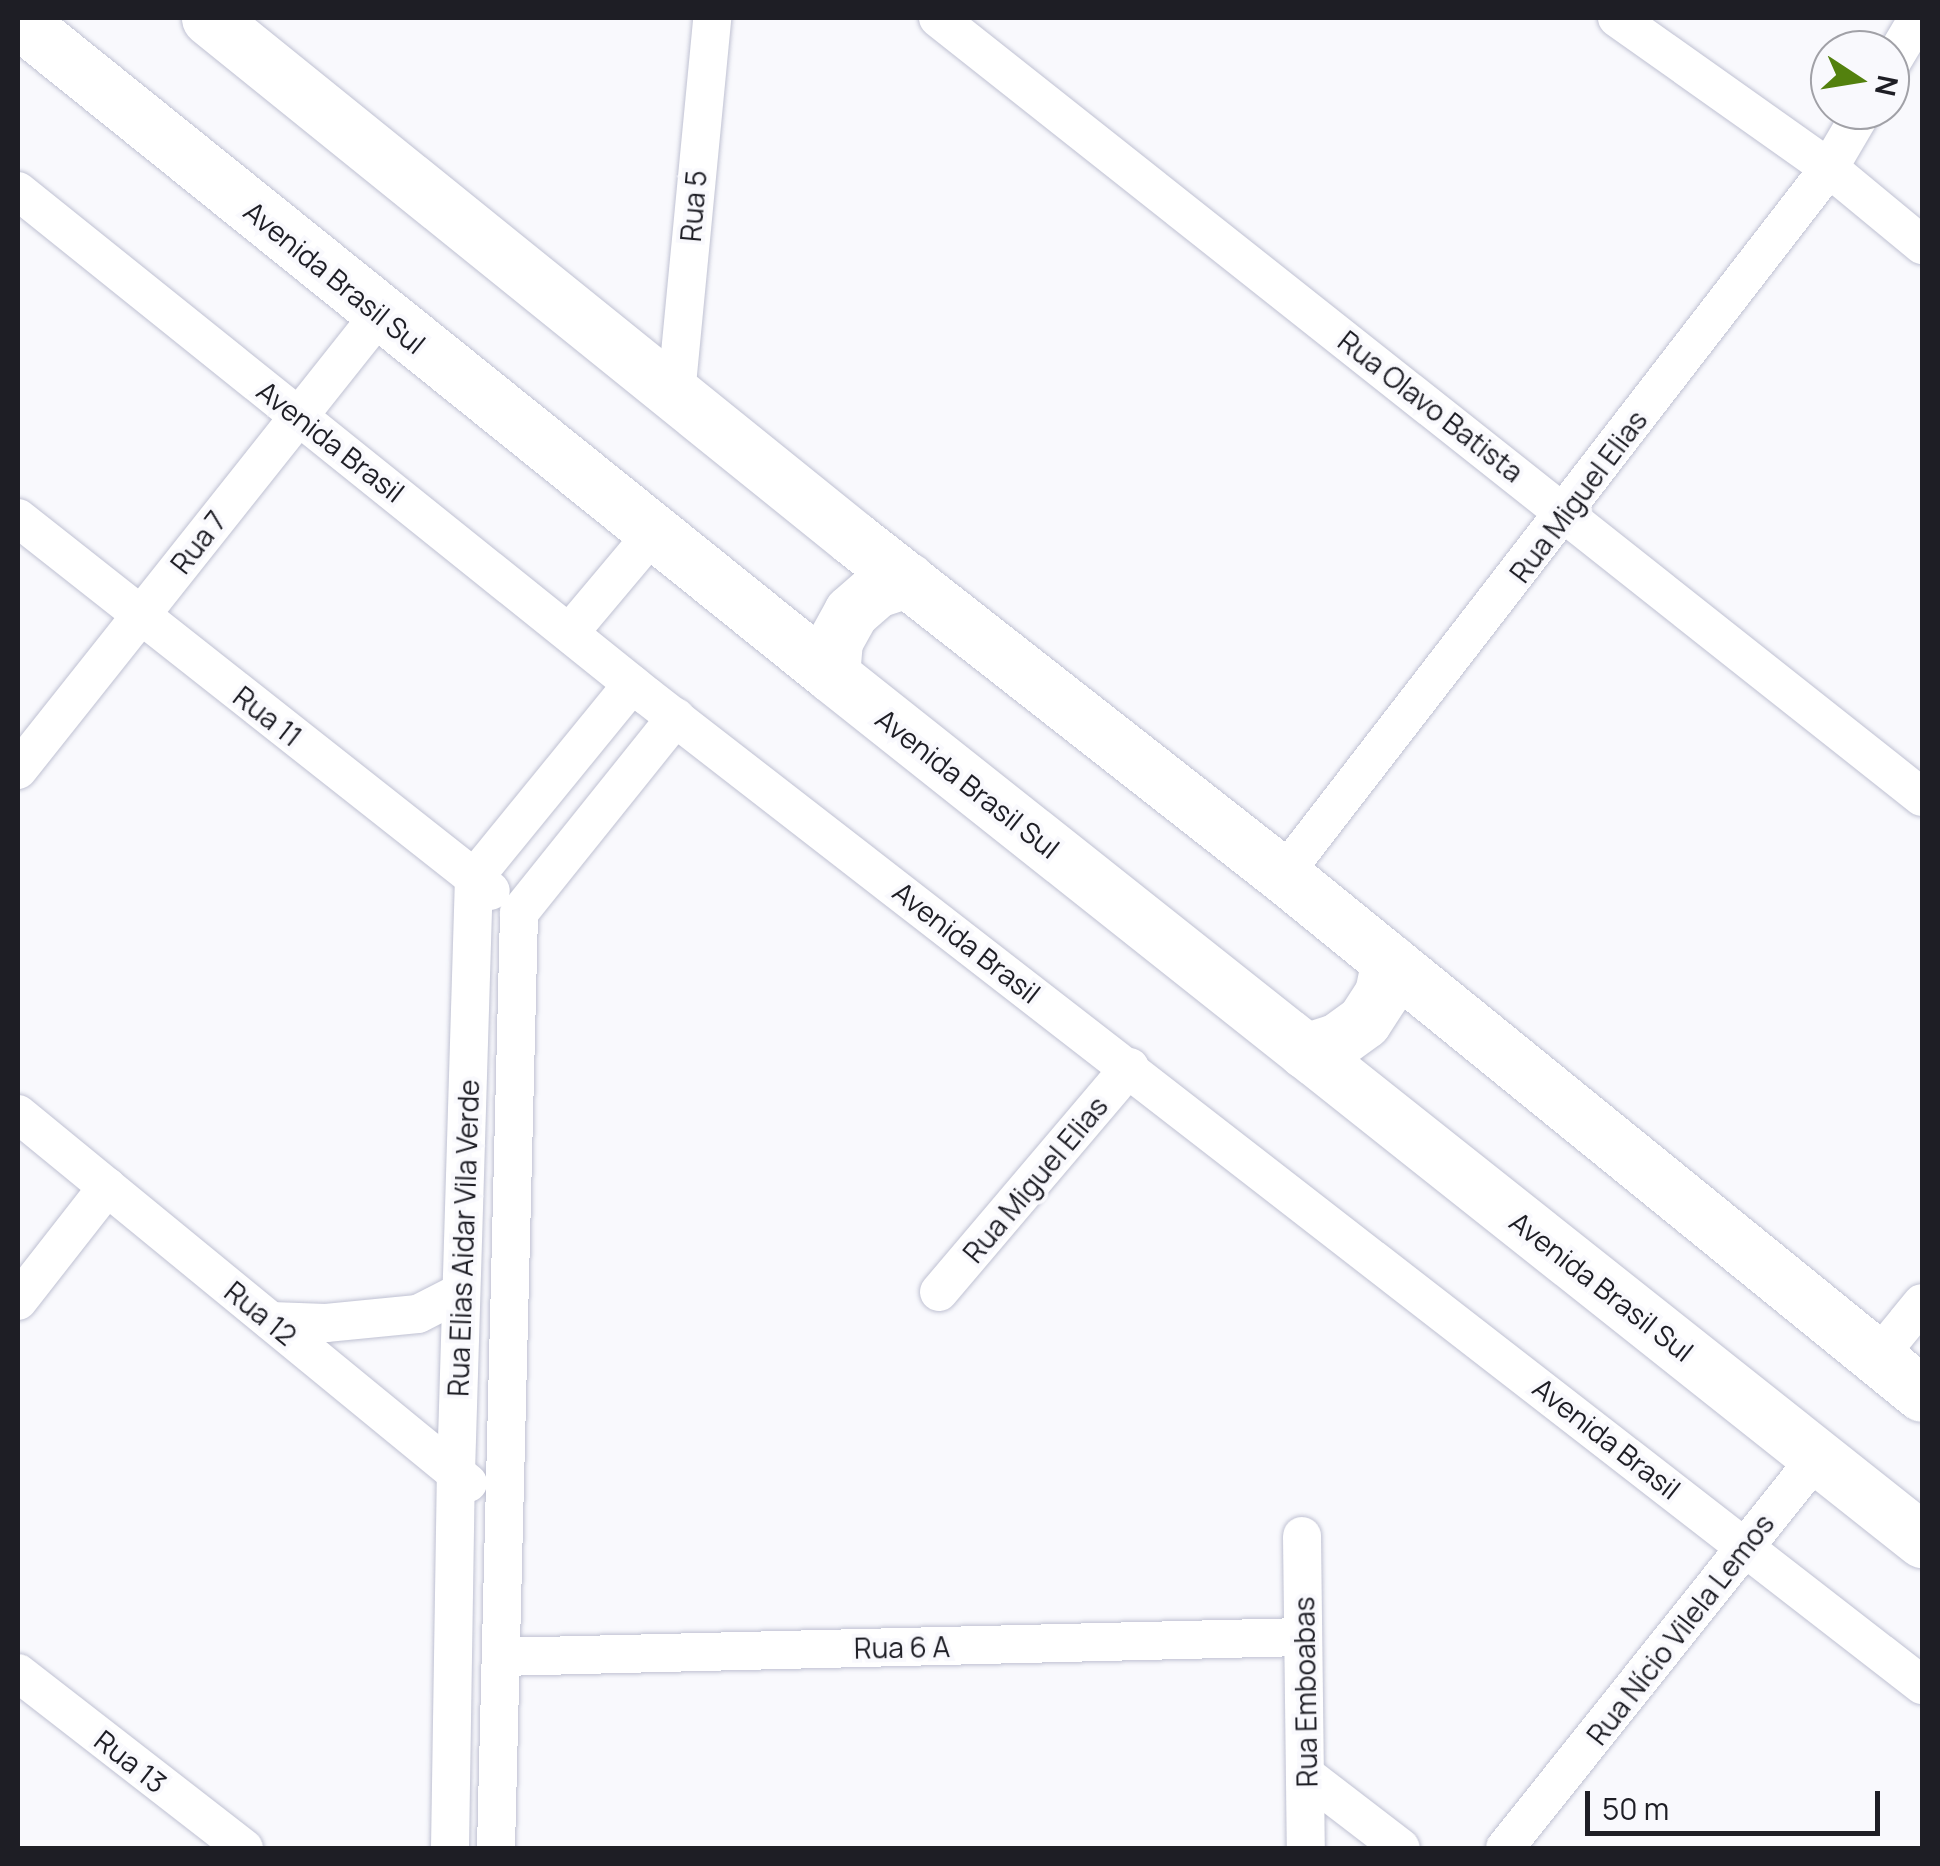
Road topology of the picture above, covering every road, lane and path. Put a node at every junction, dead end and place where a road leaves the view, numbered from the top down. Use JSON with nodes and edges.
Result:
{"nodes":[{"id":1,"x":209,"y":18,"type":"edge"},
{"id":2,"x":938,"y":18,"type":"edge"},
{"id":3,"x":1617,"y":18,"type":"edge"},
{"id":4,"x":18,"y":20,"type":"edge"},
{"id":5,"x":702,"y":24,"type":"edge"},
{"id":6,"x":1852,"y":130,"type":"edge"},
{"id":7,"x":1829,"y":168,"type":"junction"},
{"id":8,"x":18,"y":191,"type":"edge"},
{"id":9,"x":1922,"y":246,"type":"edge"},
{"id":10,"x":380,"y":314,"type":"junction"},
{"id":11,"x":676,"y":395,"type":"junction"},
{"id":12,"x":298,"y":415,"type":"junction"},
{"id":13,"x":1566,"y":513,"type":"junction"},
{"id":14,"x":18,"y":518,"type":"edge"},
{"id":15,"x":654,"y":532,"type":"junction"},
{"id":16,"x":853,"y":538,"type":"junction"},
{"id":17,"x":907,"y":580,"type":"junction"},
{"id":18,"x":140,"y":615,"type":"junction"},
{"id":19,"x":772,"y":626,"type":"junction"},
{"id":20,"x":571,"y":631,"type":"junction"},
{"id":21,"x":832,"y":675,"type":"junction"},
{"id":22,"x":632,"y":684,"type":"junction"},
{"id":23,"x":676,"y":717,"type":"junction"},
{"id":24,"x":18,"y":770,"type":"edge"},
{"id":25,"x":1922,"y":797,"type":"edge"},
{"id":26,"x":1284,"y":875,"type":"junction"},
{"id":27,"x":474,"y":878,"type":"junction"},
{"id":28,"x":518,"y":913,"type":"junction"},
{"id":29,"x":1408,"y":977,"type":"junction"},
{"id":30,"x":1305,"y":1050,"type":"junction"},
{"id":31,"x":1130,"y":1067,"type":"junction"},
{"id":32,"x":1352,"y":1088,"type":"junction"},
{"id":33,"x":18,"y":1114,"type":"edge"},
{"id":34,"x":107,"y":1188,"type":"junction"},
{"id":35,"x":461,"y":1292,"type":"junction"},
{"id":36,"x":939,"y":1292,"type":"dead end"},
{"id":37,"x":18,"y":1301,"type":"edge"},
{"id":38,"x":1922,"y":1303,"type":"edge"},
{"id":39,"x":271,"y":1321,"type":"junction"},
{"id":40,"x":1877,"y":1358,"type":"junction"},
{"id":41,"x":1922,"y":1394,"type":"edge"},
{"id":42,"x":1817,"y":1456,"type":"junction"},
{"id":43,"x":456,"y":1473,"type":"junction"},
{"id":44,"x":505,"y":1513,"type":"junction"},
{"id":45,"x":1302,"y":1536,"type":"dead end"},
{"id":46,"x":1922,"y":1540,"type":"edge"},
{"id":47,"x":1746,"y":1546,"type":"junction"},
{"id":48,"x":1303,"y":1638,"type":"junction"},
{"id":49,"x":501,"y":1657,"type":"junction"},
{"id":50,"x":18,"y":1673,"type":"edge"},
{"id":51,"x":1922,"y":1686,"type":"edge"},
{"id":52,"x":1308,"y":1776,"type":"junction"},
{"id":53,"x":244,"y":1848,"type":"edge"},
{"id":54,"x":450,"y":1848,"type":"edge"},
{"id":55,"x":496,"y":1848,"type":"edge"},
{"id":56,"x":1306,"y":1848,"type":"edge"},
{"id":57,"x":1401,"y":1848,"type":"edge"},
{"id":58,"x":1505,"y":1848,"type":"edge"}],
"edges":[{"from":1,"to":11,"type":"main road"},
{"from":2,"to":13,"type":"street","name":"Rua Olavo Batista"},
{"from":3,"to":7,"type":"street"},
{"from":4,"to":10,"type":"main road","name":"Avenida Brasil Sul"},
{"from":5,"to":11,"type":"street","name":"Rua 5"},
{"from":6,"to":7,"type":"street","name":"Rua Miguel Elias"},
{"from":7,"to":9,"type":"street"},
{"from":7,"to":13,"type":"street","name":"Rua Miguel Elias"},
{"from":8,"to":12,"type":"street","name":"Avenida Brasil"},
{"from":10,"to":12,"type":"street","name":"Rua 7"},
{"from":10,"to":15,"type":"main road","name":"Avenida Brasil Sul"},
{"from":11,"to":16,"type":"main road"},
{"from":12,"to":18,"type":"street","name":"Rua 7"},
{"from":12,"to":20,"type":"street","name":"Avenida Brasil"},
{"from":13,"to":25,"type":"street","name":"Rua Olavo Batista"},
{"from":13,"to":26,"type":"street","name":"Rua Miguel Elias"},
{"from":14,"to":18,"type":"street","name":"Rua 11"},
{"from":15,"to":19,"type":"main road","name":"Avenida Brasil Sul"},
{"from":15,"to":20,"type":"street"},
{"from":16,"to":17,"type":"main road"},
{"from":16,"to":19,"type":"main road"},
{"from":17,"to":21,"type":"main road"},
{"from":17,"to":26,"type":"main road"},
{"from":18,"to":24,"type":"street","name":"Rua 7"},
{"from":18,"to":27,"type":"street","name":"Rua 11"},
{"from":19,"to":21,"type":"main road","name":"Avenida Brasil Sul"},
{"from":20,"to":22,"type":"street","name":"Avenida Brasil"},
{"from":21,"to":30,"type":"main road","name":"Avenida Brasil Sul"},
{"from":22,"to":23,"type":"street","name":"Avenida Brasil"},
{"from":22,"to":27,"type":"street"},
{"from":23,"to":28,"type":"street"},
{"from":23,"to":31,"type":"street","name":"Avenida Brasil"},
{"from":26,"to":29,"type":"main road"},
{"from":27,"to":28,"type":"street","name":"Rua 11"},
{"from":27,"to":35,"type":"street","name":"Rua Elias Aidar Vila Verde"},
{"from":28,"to":44,"type":"street","name":"Rua Elias Aidar Vila Verde"},
{"from":29,"to":30,"type":"main road"},
{"from":29,"to":32,"type":"main road"},
{"from":29,"to":40,"type":"main road"},
{"from":30,"to":32,"type":"main road","name":"Avenida Brasil Sul"},
{"from":31,"to":36,"type":"street","name":"Rua Miguel Elias"},
{"from":31,"to":47,"type":"street","name":"Avenida Brasil"},
{"from":32,"to":42,"type":"main road","name":"Avenida Brasil Sul"},
{"from":33,"to":34,"type":"street","name":"Rua 12"},
{"from":34,"to":37,"type":"street"},
{"from":34,"to":39,"type":"street","name":"Rua 12"},
{"from":35,"to":39,"type":"street"},
{"from":35,"to":43,"type":"street","name":"Rua Elias Aidar Vila Verde"},
{"from":38,"to":40,"type":"street"},
{"from":39,"to":43,"type":"street","name":"Rua 12"},
{"from":40,"to":41,"type":"main road"},
{"from":42,"to":46,"type":"main road","name":"Avenida Brasil Sul"},
{"from":42,"to":47,"type":"street","name":"Rua Nício Vilela Lemos"},
{"from":43,"to":44,"type":"street","name":"Rua 12"},
{"from":43,"to":54,"type":"street","name":"Rua Elias Aidar Vila Verde"},
{"from":44,"to":49,"type":"street","name":"Rua Elias Aidar Vila Verde"},
{"from":45,"to":48,"type":"street","name":"Rua Emboabas"},
{"from":47,"to":51,"type":"street","name":"Avenida Brasil"},
{"from":47,"to":58,"type":"street","name":"Rua Nício Vilela Lemos"},
{"from":48,"to":49,"type":"street","name":"Rua 6 A"},
{"from":48,"to":52,"type":"street","name":"Rua Emboabas"},
{"from":49,"to":55,"type":"street","name":"Rua Elias Aidar Vila Verde"},
{"from":50,"to":53,"type":"street","name":"Rua 13"},
{"from":52,"to":56,"type":"street","name":"Rua Emboabas"},
{"from":52,"to":57,"type":"street"}]}
